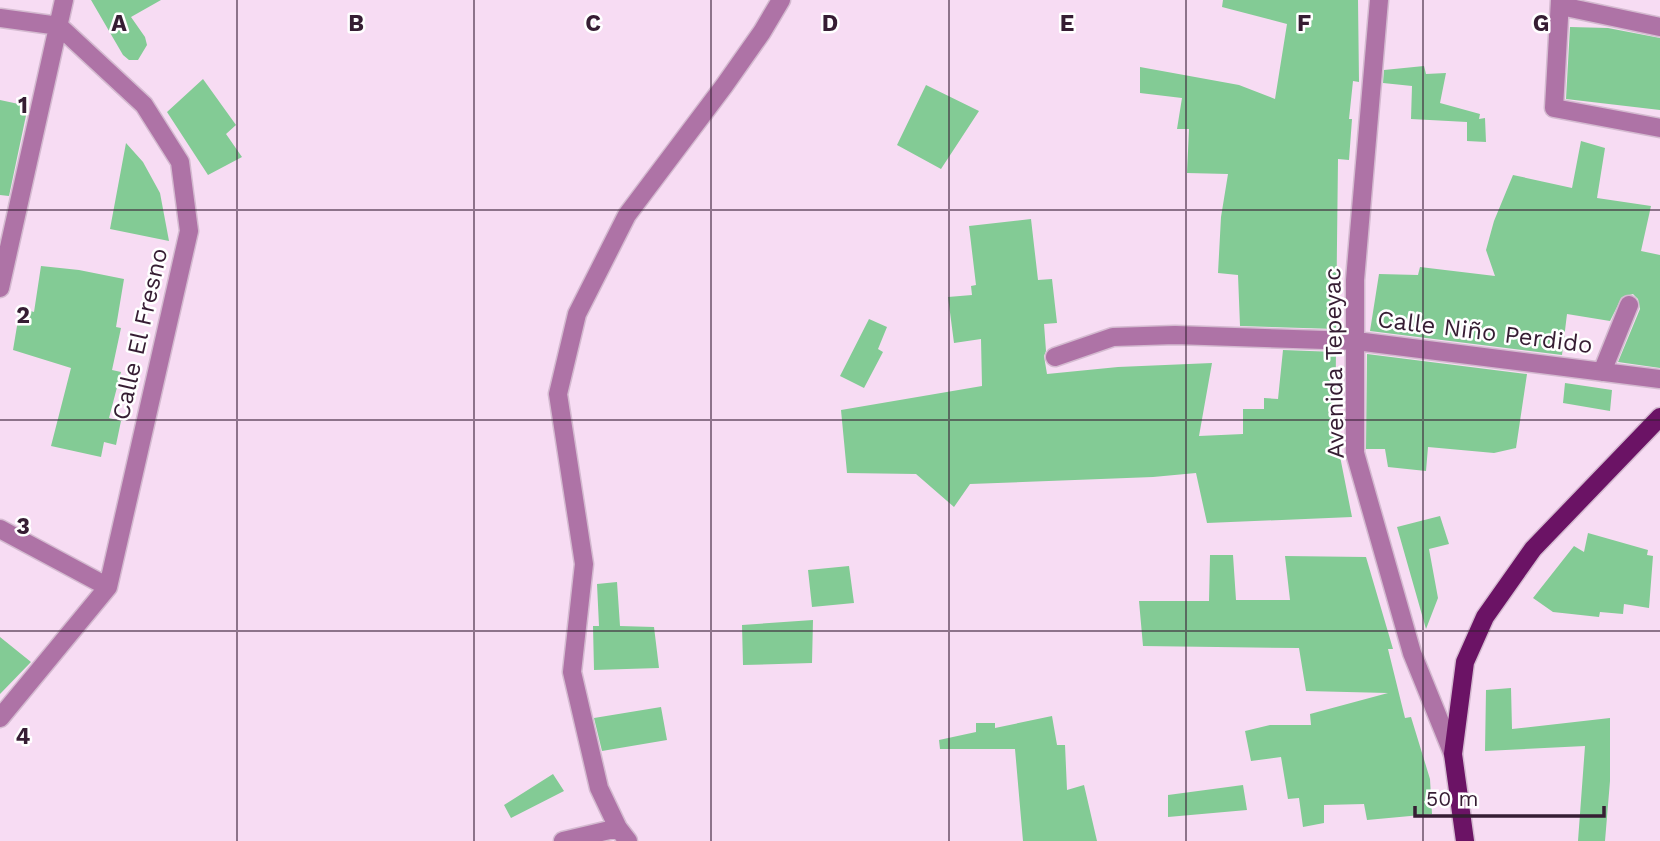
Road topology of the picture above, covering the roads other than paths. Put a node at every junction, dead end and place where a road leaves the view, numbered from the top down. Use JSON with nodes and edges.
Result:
{"nodes":[{"id":1,"x":64,"y":0,"type":"edge"},
{"id":2,"x":781,"y":0,"type":"edge"},
{"id":3,"x":1379,"y":0,"type":"edge"},
{"id":4,"x":1561,"y":3,"type":"edge"},
{"id":5,"x":0,"y":18,"type":"edge"},
{"id":6,"x":59,"y":26,"type":"junction"},
{"id":7,"x":1660,"y":27,"type":"edge"},
{"id":8,"x":1660,"y":128,"type":"edge"},
{"id":9,"x":0,"y":288,"type":"edge"},
{"id":10,"x":1629,"y":304,"type":"dead end"},
{"id":11,"x":1356,"y":341,"type":"junction"},
{"id":12,"x":1055,"y":357,"type":"dead end"},
{"id":13,"x":1602,"y":372,"type":"junction"},
{"id":14,"x":1660,"y":379,"type":"edge"},
{"id":15,"x":1660,"y":417,"type":"edge"},
{"id":16,"x":0,"y":529,"type":"edge"},
{"id":17,"x":108,"y":587,"type":"junction"},
{"id":18,"x":0,"y":718,"type":"edge"},
{"id":19,"x":1453,"y":754,"type":"junction"},
{"id":20,"x":623,"y":835,"type":"edge"},
{"id":21,"x":563,"y":841,"type":"edge"},
{"id":22,"x":1465,"y":841,"type":"edge"}],
"edges":[{"from":1,"to":6,"type":"street"},
{"from":2,"to":20,"type":"street"},
{"from":3,"to":11,"type":"street","name":"Avenida Tepeyac"},
{"from":4,"to":7,"type":"street"},
{"from":4,"to":8,"type":"street"},
{"from":5,"to":6,"type":"street"},
{"from":6,"to":9,"type":"street"},
{"from":6,"to":17,"type":"street","name":"Calle El Fresno"},
{"from":10,"to":13,"type":"street"},
{"from":11,"to":12,"type":"street","name":"Calle Niño Perdido"},
{"from":11,"to":13,"type":"street","name":"Calle Niño Perdido"},
{"from":11,"to":19,"type":"street","name":"Avenida Tepeyac"},
{"from":13,"to":14,"type":"street","name":"Calle Niño Perdido"},
{"from":15,"to":19,"type":"main road"},
{"from":16,"to":17,"type":"street"},
{"from":17,"to":18,"type":"street","name":"Calle El Fresno"},
{"from":19,"to":22,"type":"main road"},
{"from":20,"to":21,"type":"street"}]}
